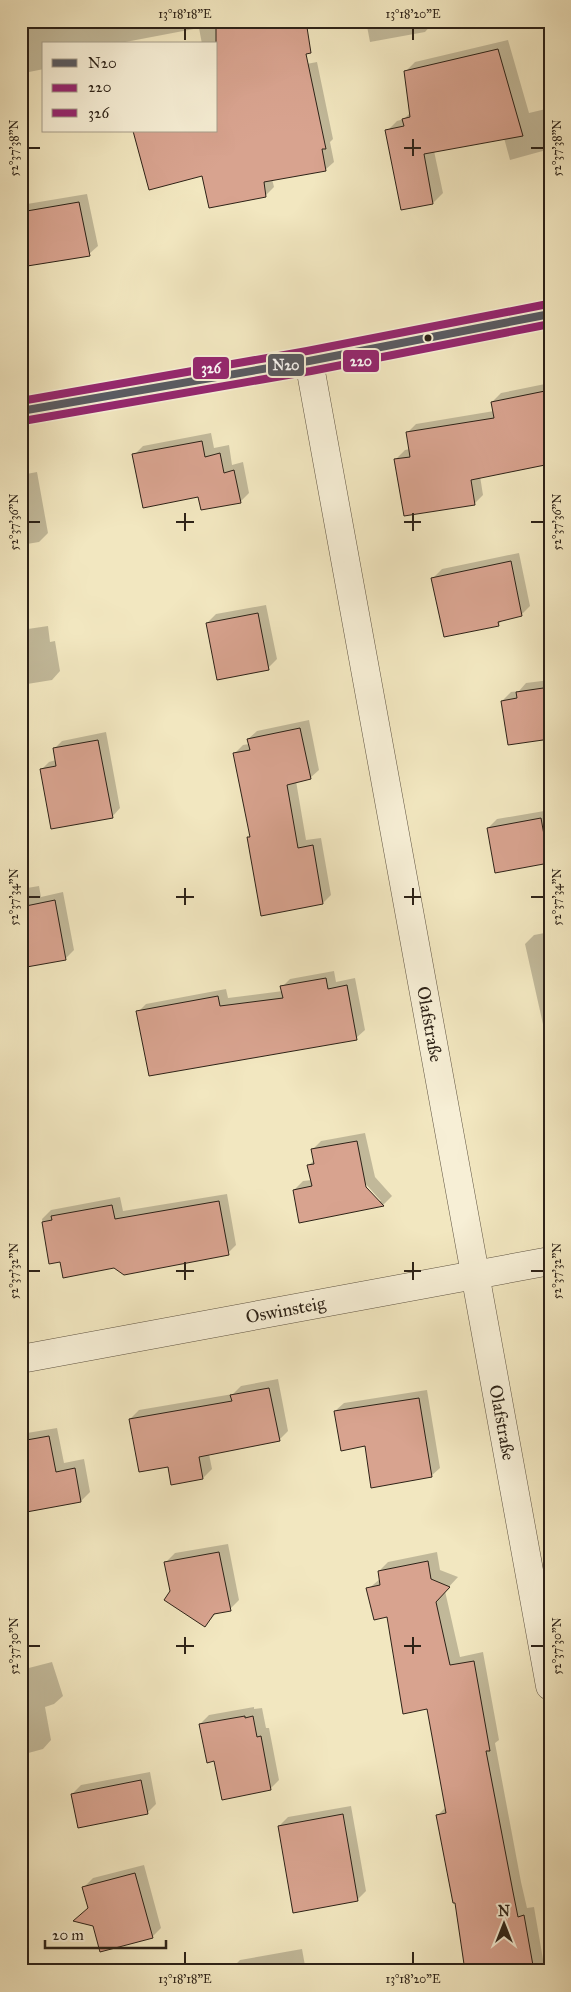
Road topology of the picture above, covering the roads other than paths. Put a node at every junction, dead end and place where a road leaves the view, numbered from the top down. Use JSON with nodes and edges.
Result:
{"nodes":[{"id":1,"x":550,"y":314,"type":"edge"},
{"id":2,"x":309,"y":361,"type":"junction"},
{"id":3,"x":21,"y":411,"type":"edge"},
{"id":4,"x":550,"y":1261,"type":"edge"},
{"id":5,"x":475,"y":1275,"type":"junction"},
{"id":6,"x":21,"y":1359,"type":"edge"},
{"id":7,"x":550,"y":1686,"type":"edge"}],
"edges":[{"from":1,"to":2,"type":"street"},
{"from":2,"to":3,"type":"street"},
{"from":2,"to":5,"type":"street","name":"Olafstraße"},
{"from":4,"to":5,"type":"street","name":"Oswinsteig"},
{"from":5,"to":6,"type":"street","name":"Oswinsteig"},
{"from":5,"to":7,"type":"street","name":"Olafstraße"}]}
